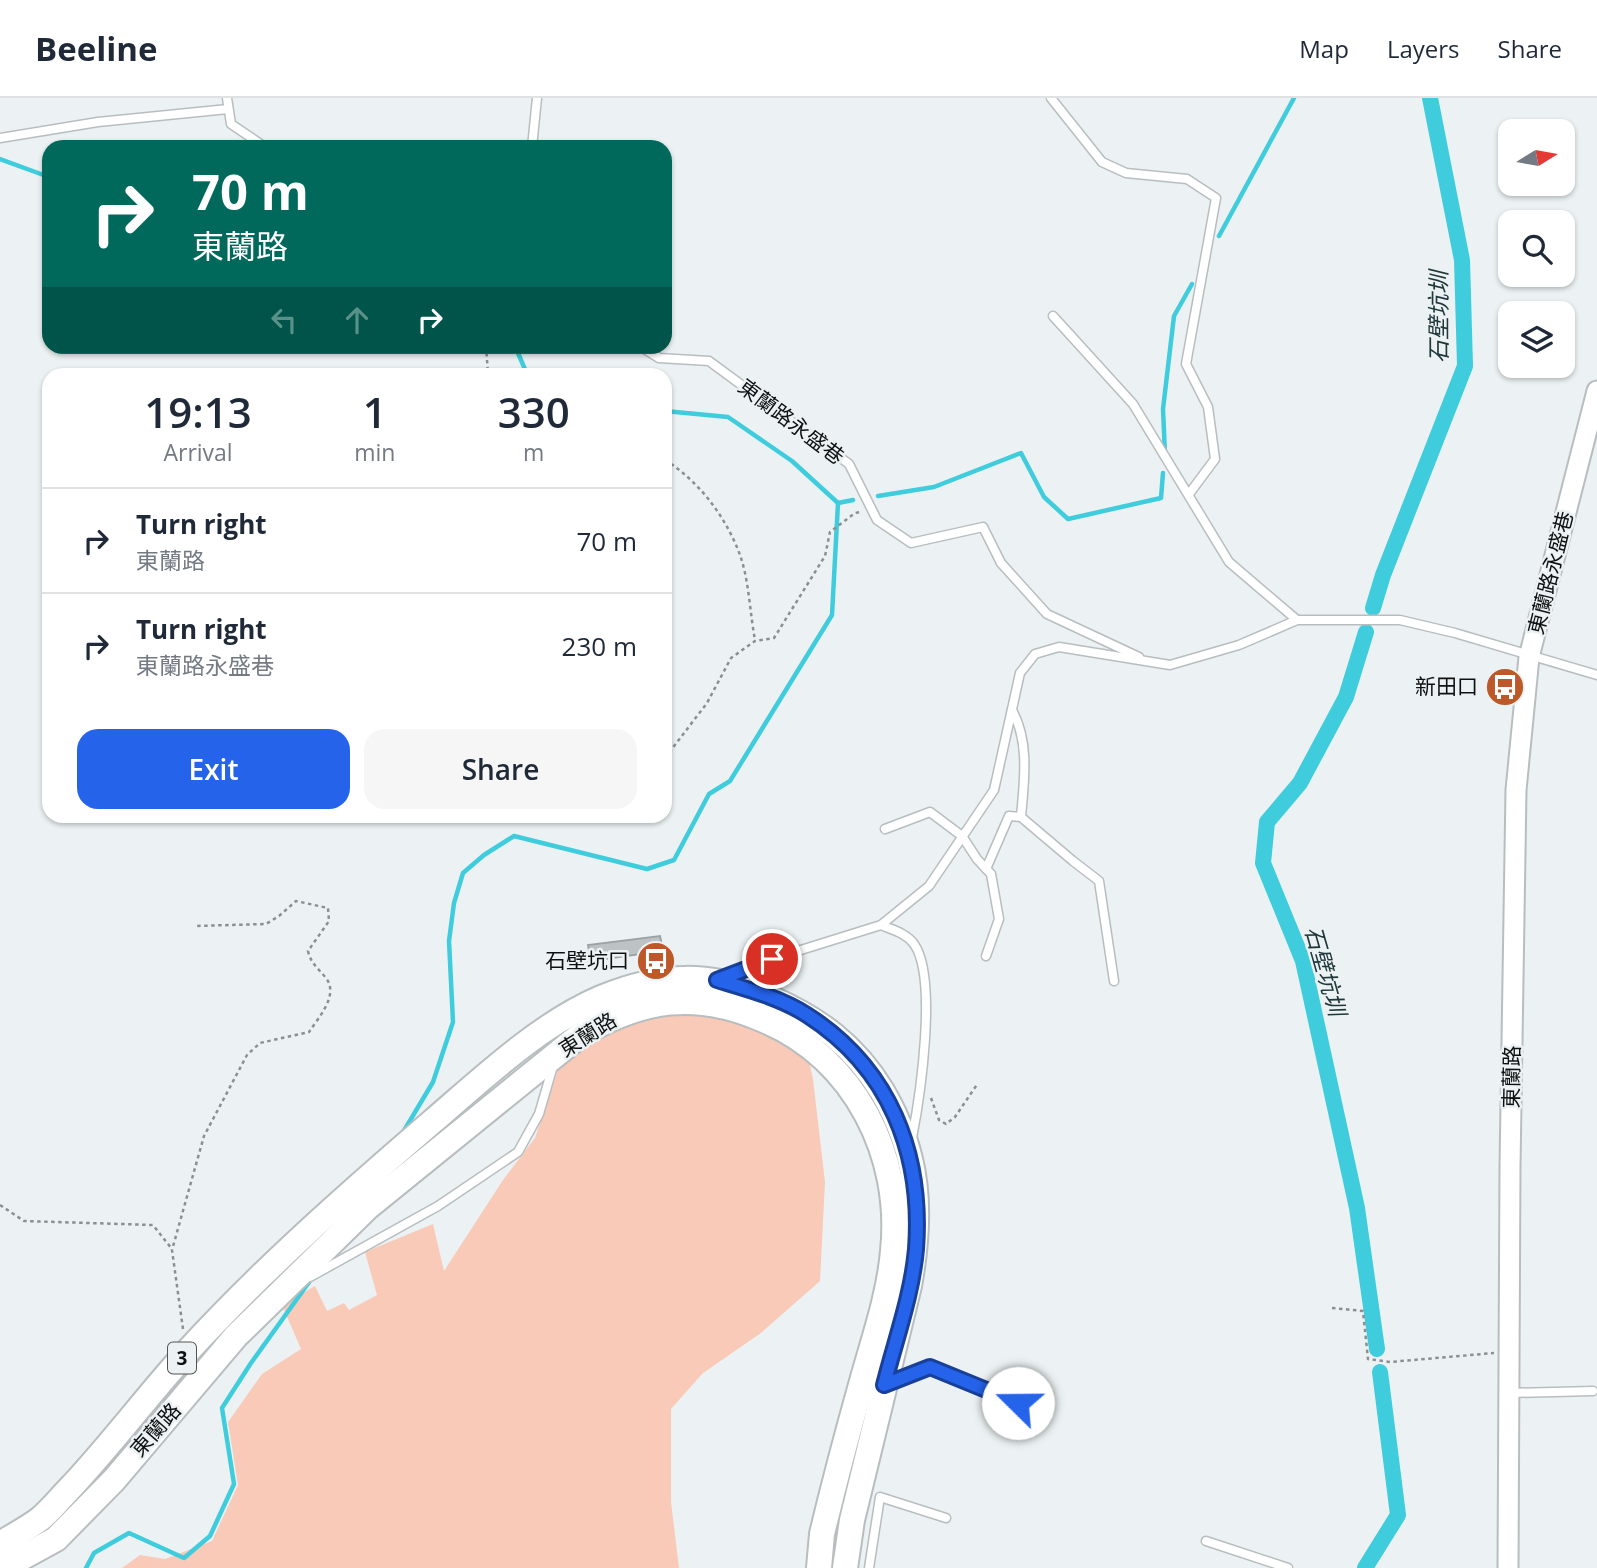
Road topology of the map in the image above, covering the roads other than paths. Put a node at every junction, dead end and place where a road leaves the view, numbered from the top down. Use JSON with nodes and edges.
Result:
{"nodes":[{"id":1,"x":227,"y":98,"type":"edge"},
{"id":2,"x":537,"y":98,"type":"edge"},
{"id":3,"x":1051,"y":98,"type":"edge"},
{"id":4,"x":228,"y":108,"type":"junction"},
{"id":5,"x":0,"y":138,"type":"edge"},
{"id":6,"x":255,"y":140,"type":"edge"},
{"id":7,"x":532,"y":140,"type":"edge"},
{"id":8,"x":1053,"y":316,"type":"dead end"},
{"id":9,"x":653,"y":354,"type":"edge"},
{"id":10,"x":1597,"y":391,"type":"edge"},
{"id":11,"x":1189,"y":494,"type":"junction"},
{"id":12,"x":1297,"y":620,"type":"junction"},
{"id":13,"x":1529,"y":657,"type":"junction"},
{"id":14,"x":1148,"y":662,"type":"junction"},
{"id":15,"x":1597,"y":675,"type":"edge"},
{"id":16,"x":1012,"y":710,"type":"junction"},
{"id":17,"x":1021,"y":817,"type":"junction"},
{"id":18,"x":885,"y":829,"type":"dead end"},
{"id":19,"x":962,"y":836,"type":"junction"},
{"id":20,"x":986,"y":869,"type":"junction"},
{"id":21,"x":881,"y":925,"type":"junction"},
{"id":22,"x":986,"y":956,"type":"dead end"},
{"id":23,"x":1114,"y":981,"type":"dead end"},
{"id":24,"x":707,"y":991,"type":"junction"},
{"id":25,"x":557,"y":1053,"type":"junction"},
{"id":26,"x":909,"y":1151,"type":"junction"},
{"id":27,"x":282,"y":1292,"type":"junction"},
{"id":28,"x":884,"y":1385,"type":"junction"},
{"id":29,"x":1593,"y":1391,"type":"dead end"},
{"id":30,"x":1510,"y":1393,"type":"junction"},
{"id":31,"x":1018,"y":1403,"type":"dead end"},
{"id":32,"x":946,"y":1518,"type":"dead end"},
{"id":33,"x":1206,"y":1541,"type":"dead end"},
{"id":34,"x":0,"y":1544,"type":"edge"},
{"id":35,"x":3,"y":1568,"type":"edge"},
{"id":36,"x":819,"y":1568,"type":"edge"},
{"id":37,"x":845,"y":1568,"type":"edge"},
{"id":38,"x":869,"y":1568,"type":"edge"},
{"id":39,"x":1288,"y":1568,"type":"edge"},
{"id":40,"x":1508,"y":1568,"type":"edge"}],
"edges":[{"from":1,"to":4,"type":"lane"},
{"from":2,"to":7,"type":"lane"},
{"from":3,"to":11,"type":"lane"},
{"from":4,"to":5,"type":"lane"},
{"from":4,"to":6,"type":"lane"},
{"from":8,"to":11,"type":"lane"},
{"from":9,"to":14,"type":"lane","name":"東蘭路永盛巷"},
{"from":10,"to":13,"type":"street","name":"東蘭路永盛巷"},
{"from":11,"to":12,"type":"lane"},
{"from":12,"to":13,"type":"lane","name":"東蘭路永盛巷"},
{"from":12,"to":14,"type":"lane","name":"東蘭路永盛巷"},
{"from":13,"to":15,"type":"lane"},
{"from":13,"to":30,"type":"street","name":"東蘭路"},
{"from":14,"to":16,"type":"lane","name":"東蘭路永盛巷"},
{"from":16,"to":17,"type":"lane"},
{"from":16,"to":19,"type":"lane","name":"東蘭路永盛巷"},
{"from":17,"to":20,"type":"lane"},
{"from":17,"to":23,"type":"lane"},
{"from":18,"to":19,"type":"lane"},
{"from":19,"to":20,"type":"lane"},
{"from":19,"to":21,"type":"lane","name":"東蘭路永盛巷"},
{"from":20,"to":22,"type":"lane"},
{"from":21,"to":24,"type":"lane","name":"東蘭路永盛巷"},
{"from":21,"to":26,"type":"lane","name":"東蘭路"},
{"from":24,"to":25,"type":"main road","name":"東蘭路","number":"3"},
{"from":24,"to":26,"type":"main road","name":"東蘭路","number":"3"},
{"from":24,"to":34,"type":"main road","name":"東蘭路","number":"3"},
{"from":24,"to":36,"type":"main road","name":"東蘭路","number":"3"},
{"from":25,"to":27,"type":"main road","name":"東蘭路","number":"3"},
{"from":25,"to":27,"type":"lane"},
{"from":26,"to":28,"type":"main road","name":"東蘭路","number":"3"},
{"from":27,"to":35,"type":"main road","name":"東蘭路","number":"3"},
{"from":28,"to":31,"type":"lane"},
{"from":28,"to":37,"type":"main road","name":"東蘭路","number":"3"},
{"from":29,"to":30,"type":"lane"},
{"from":30,"to":40,"type":"street","name":"東蘭路"},
{"from":32,"to":38,"type":"lane"},
{"from":33,"to":39,"type":"lane"}]}
